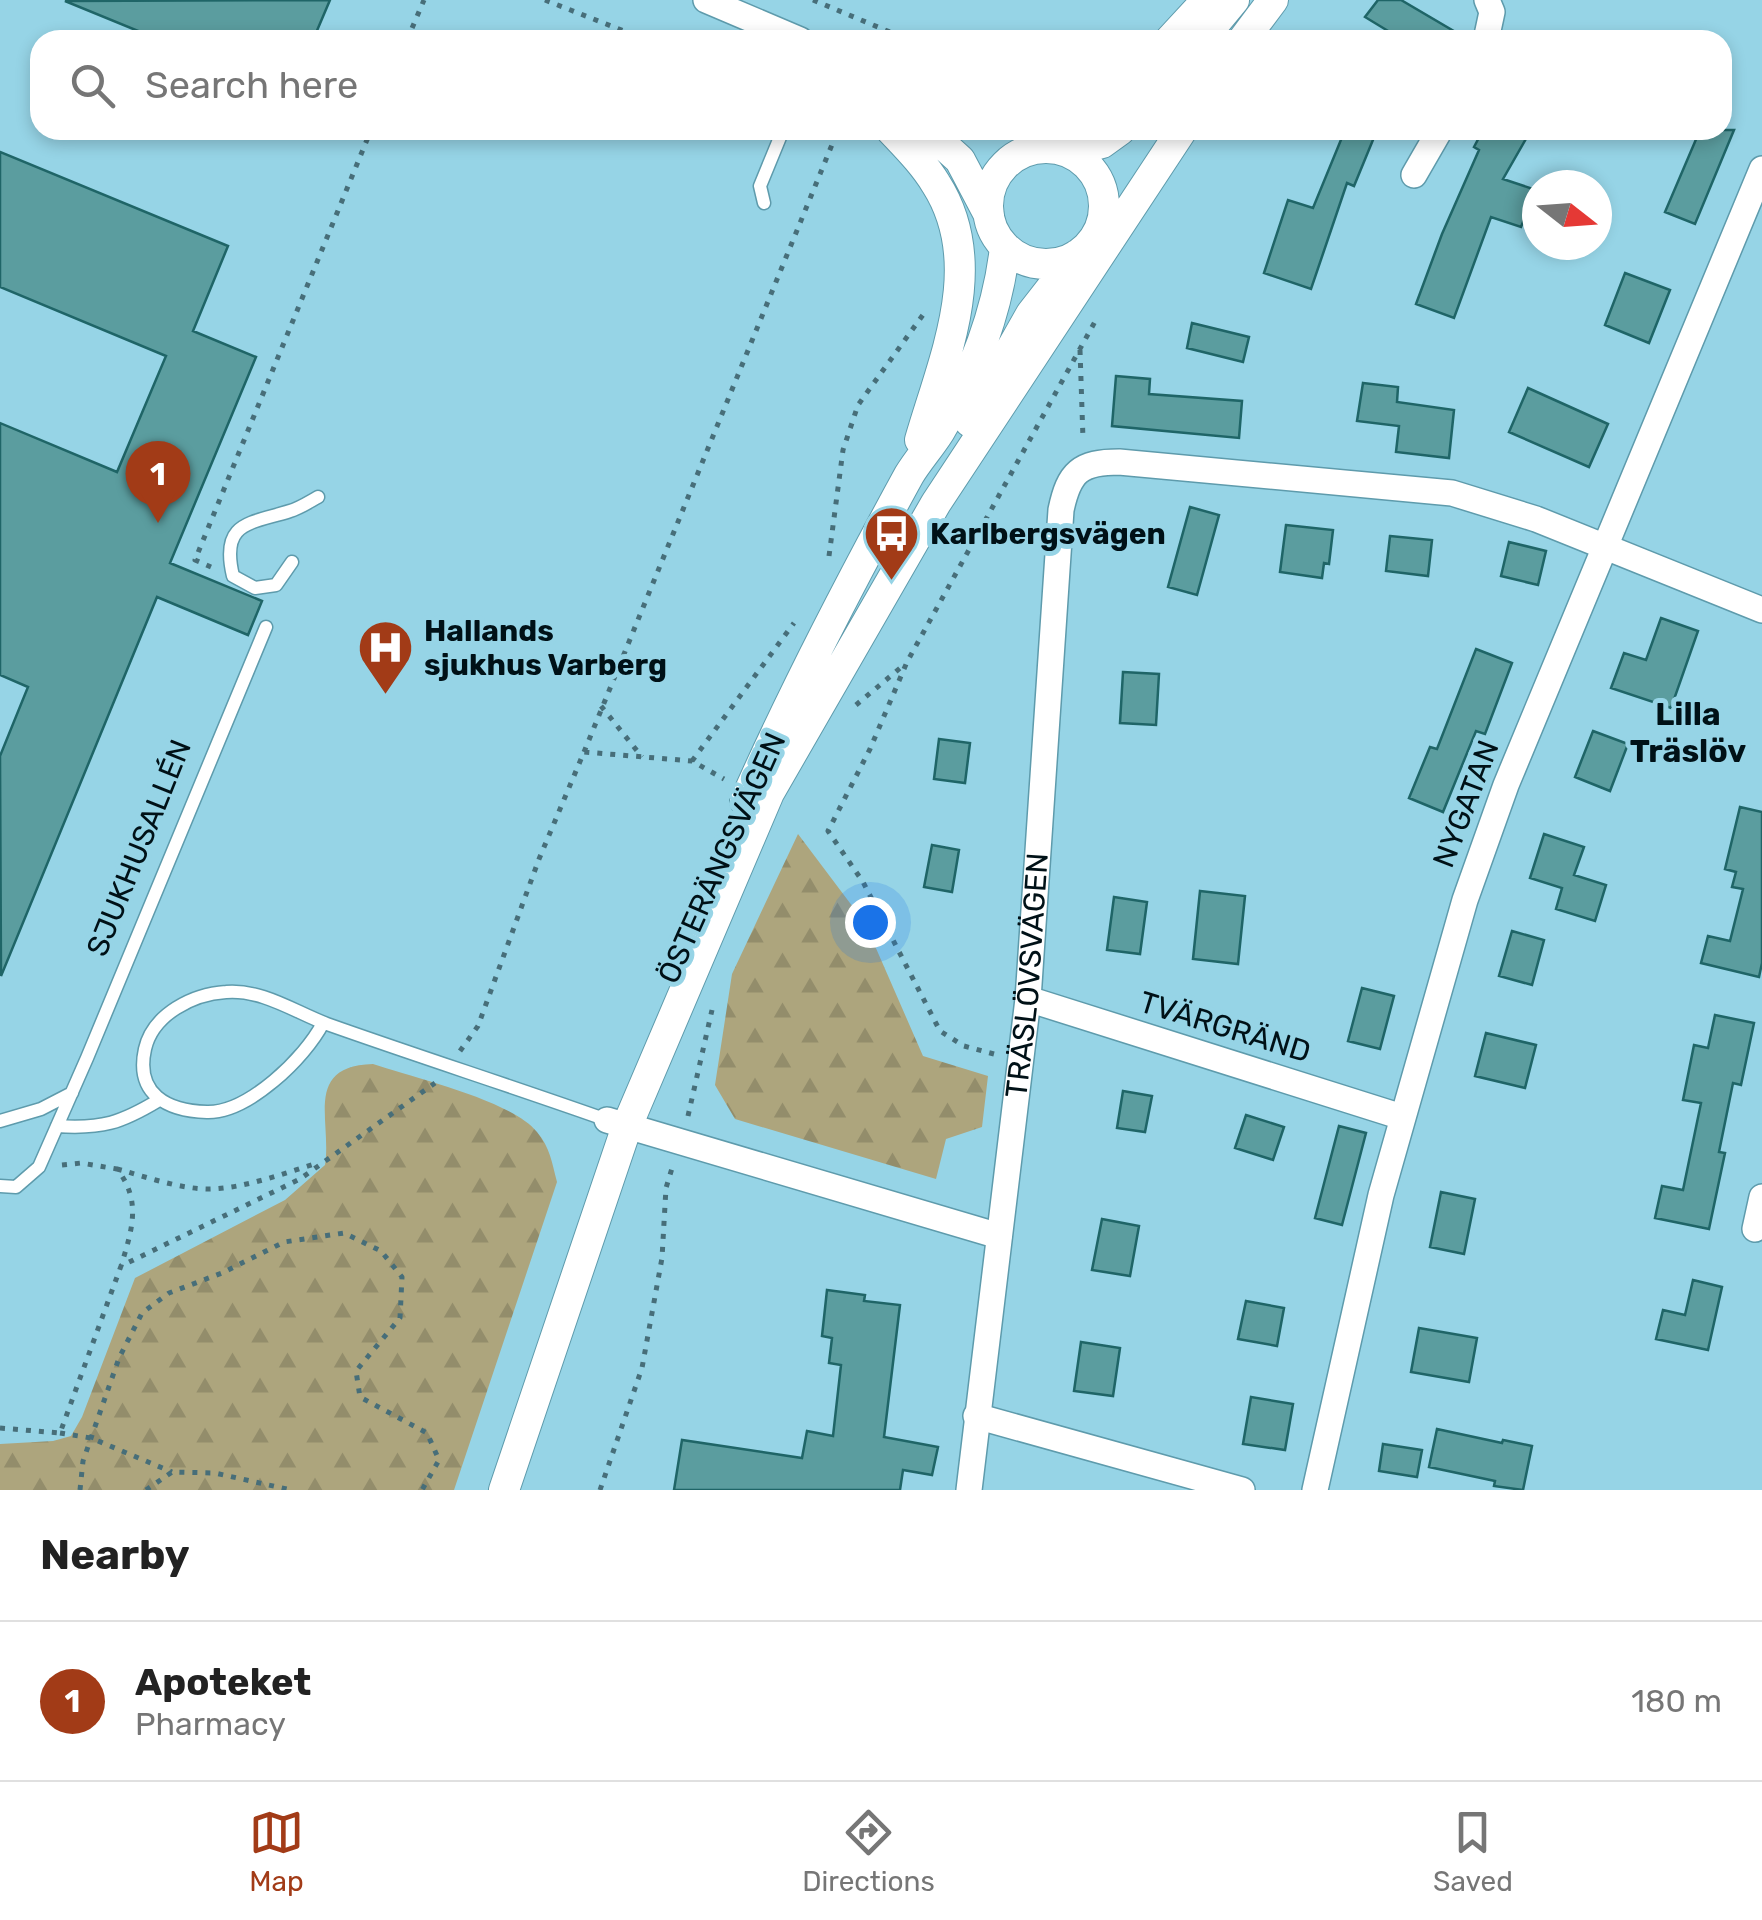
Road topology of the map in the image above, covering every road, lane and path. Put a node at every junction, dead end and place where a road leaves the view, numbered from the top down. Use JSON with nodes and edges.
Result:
{"nodes":[{"id":1,"x":424,"y":0,"type":"edge"},
{"id":2,"x":545,"y":0,"type":"edge"},
{"id":3,"x":706,"y":0,"type":"edge"},
{"id":4,"x":813,"y":0,"type":"edge"},
{"id":5,"x":1207,"y":0,"type":"edge"},
{"id":6,"x":1234,"y":0,"type":"edge"},
{"id":7,"x":1272,"y":0,"type":"edge"},
{"id":8,"x":1487,"y":0,"type":"edge"},
{"id":9,"x":411,"y":30,"type":"edge"},
{"id":10,"x":622,"y":30,"type":"edge"},
{"id":11,"x":776,"y":30,"type":"edge"},
{"id":12,"x":884,"y":30,"type":"edge"},
{"id":13,"x":1179,"y":30,"type":"edge"},
{"id":14,"x":1209,"y":30,"type":"edge"},
{"id":15,"x":1251,"y":30,"type":"edge"},
{"id":16,"x":1488,"y":30,"type":"edge"},
{"id":17,"x":366,"y":140,"type":"edge"},
{"id":18,"x":778,"y":140,"type":"edge"},
{"id":19,"x":834,"y":140,"type":"edge"},
{"id":20,"x":899,"y":140,"type":"edge"},
{"id":21,"x":938,"y":140,"type":"edge"},
{"id":22,"x":1036,"y":140,"type":"edge"},
{"id":23,"x":1106,"y":140,"type":"edge"},
{"id":24,"x":1175,"y":140,"type":"edge"},
{"id":25,"x":1434,"y":140,"type":"edge"},
{"id":26,"x":1059,"y":150,"type":"junction"},
{"id":27,"x":1762,"y":170,"type":"edge"},
{"id":28,"x":1414,"y":176,"type":"dead end"},
{"id":29,"x":1138,"y":194,"type":"junction"},
{"id":30,"x":764,"y":202,"type":"dead end"},
{"id":31,"x":989,"y":216,"type":"junction"},
{"id":32,"x":1100,"y":226,"type":"junction"},
{"id":33,"x":1005,"y":246,"type":"junction"},
{"id":34,"x":1077,"y":254,"type":"junction"},
{"id":35,"x":935,"y":298,"type":"dead end"},
{"id":36,"x":1084,"y":468,"type":"junction"},
{"id":37,"x":912,"y":470,"type":"junction"},
{"id":38,"x":318,"y":496,"type":"dead end"},
{"id":39,"x":936,"y":503,"type":"junction"},
{"id":40,"x":1606,"y":547,"type":"junction"},
{"id":41,"x":828,"y":560,"type":"dead end"},
{"id":42,"x":292,"y":562,"type":"dead end"},
{"id":43,"x":233,"y":576,"type":"junction"},
{"id":44,"x":1762,"y":610,"type":"edge"},
{"id":45,"x":800,"y":615,"type":"dead end"},
{"id":46,"x":266,"y":627,"type":"dead end"},
{"id":47,"x":907,"y":662,"type":"junction"},
{"id":48,"x":602,"y":706,"type":"junction"},
{"id":49,"x":844,"y":714,"type":"dead end"},
{"id":50,"x":584,"y":752,"type":"junction"},
{"id":51,"x":642,"y":757,"type":"junction"},
{"id":52,"x":692,"y":761,"type":"junction"},
{"id":53,"x":735,"y":785,"type":"dead end"},
{"id":54,"x":1028,"y":999,"type":"junction"},
{"id":55,"x":713,"y":1004,"type":"dead end"},
{"id":56,"x":322,"y":1022,"type":"junction"},
{"id":57,"x":1021,"y":1061,"type":"junction"},
{"id":58,"x":450,"y":1065,"type":"junction"},
{"id":59,"x":72,"y":1093,"type":"junction"},
{"id":60,"x":159,"y":1100,"type":"junction"},
{"id":61,"x":1402,"y":1117,"type":"junction"},
{"id":62,"x":0,"y":1122,"type":"edge"},
{"id":63,"x":617,"y":1123,"type":"junction"},
{"id":64,"x":57,"y":1126,"type":"junction"},
{"id":65,"x":680,"y":1141,"type":"junction"},
{"id":66,"x":324,"y":1161,"type":"junction"},
{"id":67,"x":39,"y":1167,"type":"junction"},
{"id":68,"x":116,"y":1169,"type":"junction"},
{"id":69,"x":0,"y":1186,"type":"edge"},
{"id":70,"x":1762,"y":1197,"type":"edge"},
{"id":71,"x":1755,"y":1229,"type":"dead end"},
{"id":72,"x":999,"y":1236,"type":"junction"},
{"id":73,"x":122,"y":1266,"type":"junction"},
{"id":74,"x":976,"y":1416,"type":"junction"},
{"id":75,"x":0,"y":1428,"type":"edge"},
{"id":76,"x":60,"y":1432,"type":"junction"},
{"id":77,"x":90,"y":1438,"type":"junction"},
{"id":78,"x":172,"y":1472,"type":"junction"},
{"id":79,"x":80,"y":1490,"type":"edge"},
{"id":80,"x":146,"y":1490,"type":"edge"},
{"id":81,"x":291,"y":1490,"type":"edge"},
{"id":82,"x":422,"y":1490,"type":"edge"},
{"id":83,"x":482,"y":1490,"type":"edge"},
{"id":84,"x":504,"y":1490,"type":"edge"},
{"id":85,"x":600,"y":1490,"type":"edge"},
{"id":86,"x":969,"y":1490,"type":"edge"},
{"id":87,"x":1242,"y":1490,"type":"edge"},
{"id":88,"x":1315,"y":1490,"type":"edge"}],
"edges":[{"from":1,"to":9,"type":"path"},
{"from":2,"to":10,"type":"path"},
{"from":3,"to":11,"type":"street"},
{"from":4,"to":12,"type":"path"},
{"from":5,"to":13,"type":"street"},
{"from":6,"to":14,"type":"street"},
{"from":7,"to":15,"type":"street"},
{"from":8,"to":16,"type":"street"},
{"from":17,"to":43,"type":"path"},
{"from":18,"to":30,"type":"lane"},
{"from":19,"to":48,"type":"path"},
{"from":20,"to":37,"type":"street"},
{"from":21,"to":31,"type":"street"},
{"from":22,"to":26,"type":"street"},
{"from":23,"to":26,"type":"street"},
{"from":24,"to":29,"type":"street","name":"ÖSTERÄNGSVÄGEN"},
{"from":25,"to":28,"type":"street"},
{"from":26,"to":31,"type":"street"},
{"from":26,"to":32,"type":"street"},
{"from":27,"to":40,"type":"street","name":"NYGATAN"},
{"from":29,"to":32,"type":"street","name":"ÖSTERÄNGSVÄGEN"},
{"from":29,"to":39,"type":"street","name":"ÖSTERÄNGSVÄGEN"},
{"from":31,"to":33,"type":"street"},
{"from":32,"to":34,"type":"street"},
{"from":33,"to":34,"type":"street"},
{"from":33,"to":37,"type":"street","name":"ÖSTERÄNGSVÄGEN"},
{"from":34,"to":39,"type":"street","name":"ÖSTERÄNGSVÄGEN"},
{"from":35,"to":41,"type":"path"},
{"from":36,"to":40,"type":"street"},
{"from":36,"to":47,"type":"path"},
{"from":36,"to":54,"type":"street","name":"TRÄSLÖVSVÄGEN"},
{"from":37,"to":63,"type":"street","name":"ÖSTERÄNGSVÄGEN"},
{"from":38,"to":43,"type":"lane"},
{"from":39,"to":63,"type":"street","name":"ÖSTERÄNGSVÄGEN"},
{"from":40,"to":44,"type":"street"},
{"from":40,"to":61,"type":"street","name":"NYGATAN"},
{"from":42,"to":43,"type":"lane"},
{"from":45,"to":52,"type":"path"},
{"from":46,"to":59,"type":"lane","name":"SJUKHUSALLÉN"},
{"from":47,"to":49,"type":"path"},
{"from":47,"to":57,"type":"path"},
{"from":48,"to":50,"type":"path"},
{"from":48,"to":51,"type":"path"},
{"from":50,"to":51,"type":"path"},
{"from":50,"to":58,"type":"path"},
{"from":51,"to":52,"type":"path"},
{"from":52,"to":53,"type":"path"},
{"from":54,"to":57,"type":"street","name":"TRÄSLÖVSVÄGEN"},
{"from":54,"to":61,"type":"street","name":"TVÄRGRÄND"},
{"from":55,"to":65,"type":"path"},
{"from":56,"to":58,"type":"lane"},
{"from":56,"to":60,"type":"lane"},
{"from":56,"to":60,"type":"lane"},
{"from":57,"to":72,"type":"street","name":"TRÄSLÖVSVÄGEN"},
{"from":58,"to":63,"type":"lane"},
{"from":58,"to":66,"type":"path"},
{"from":59,"to":62,"type":"lane"},
{"from":59,"to":64,"type":"lane","name":"SJUKHUSALLÉN"},
{"from":60,"to":64,"type":"lane"},
{"from":61,"to":88,"type":"street","name":"NYGATAN"},
{"from":63,"to":65,"type":"street"},
{"from":63,"to":83,"type":"street","name":"ÖSTERÄNGSVÄGEN"},
{"from":63,"to":84,"type":"street","name":"ÖSTERÄNGSVÄGEN"},
{"from":64,"to":67,"type":"lane","name":"SJUKHUSALLÉN"},
{"from":65,"to":72,"type":"street"},
{"from":65,"to":85,"type":"path"},
{"from":66,"to":68,"type":"path"},
{"from":66,"to":73,"type":"path"},
{"from":67,"to":68,"type":"path"},
{"from":67,"to":69,"type":"lane"},
{"from":68,"to":73,"type":"path"},
{"from":70,"to":71,"type":"street"},
{"from":72,"to":74,"type":"street","name":"TRÄSLÖVSVÄGEN"},
{"from":73,"to":76,"type":"path"},
{"from":74,"to":86,"type":"street","name":"TRÄSLÖVSVÄGEN"},
{"from":74,"to":87,"type":"street"},
{"from":75,"to":76,"type":"path"},
{"from":76,"to":77,"type":"path"},
{"from":77,"to":78,"type":"path"},
{"from":77,"to":79,"type":"path"},
{"from":77,"to":82,"type":"path"},
{"from":78,"to":80,"type":"path"},
{"from":78,"to":81,"type":"path"}]}
